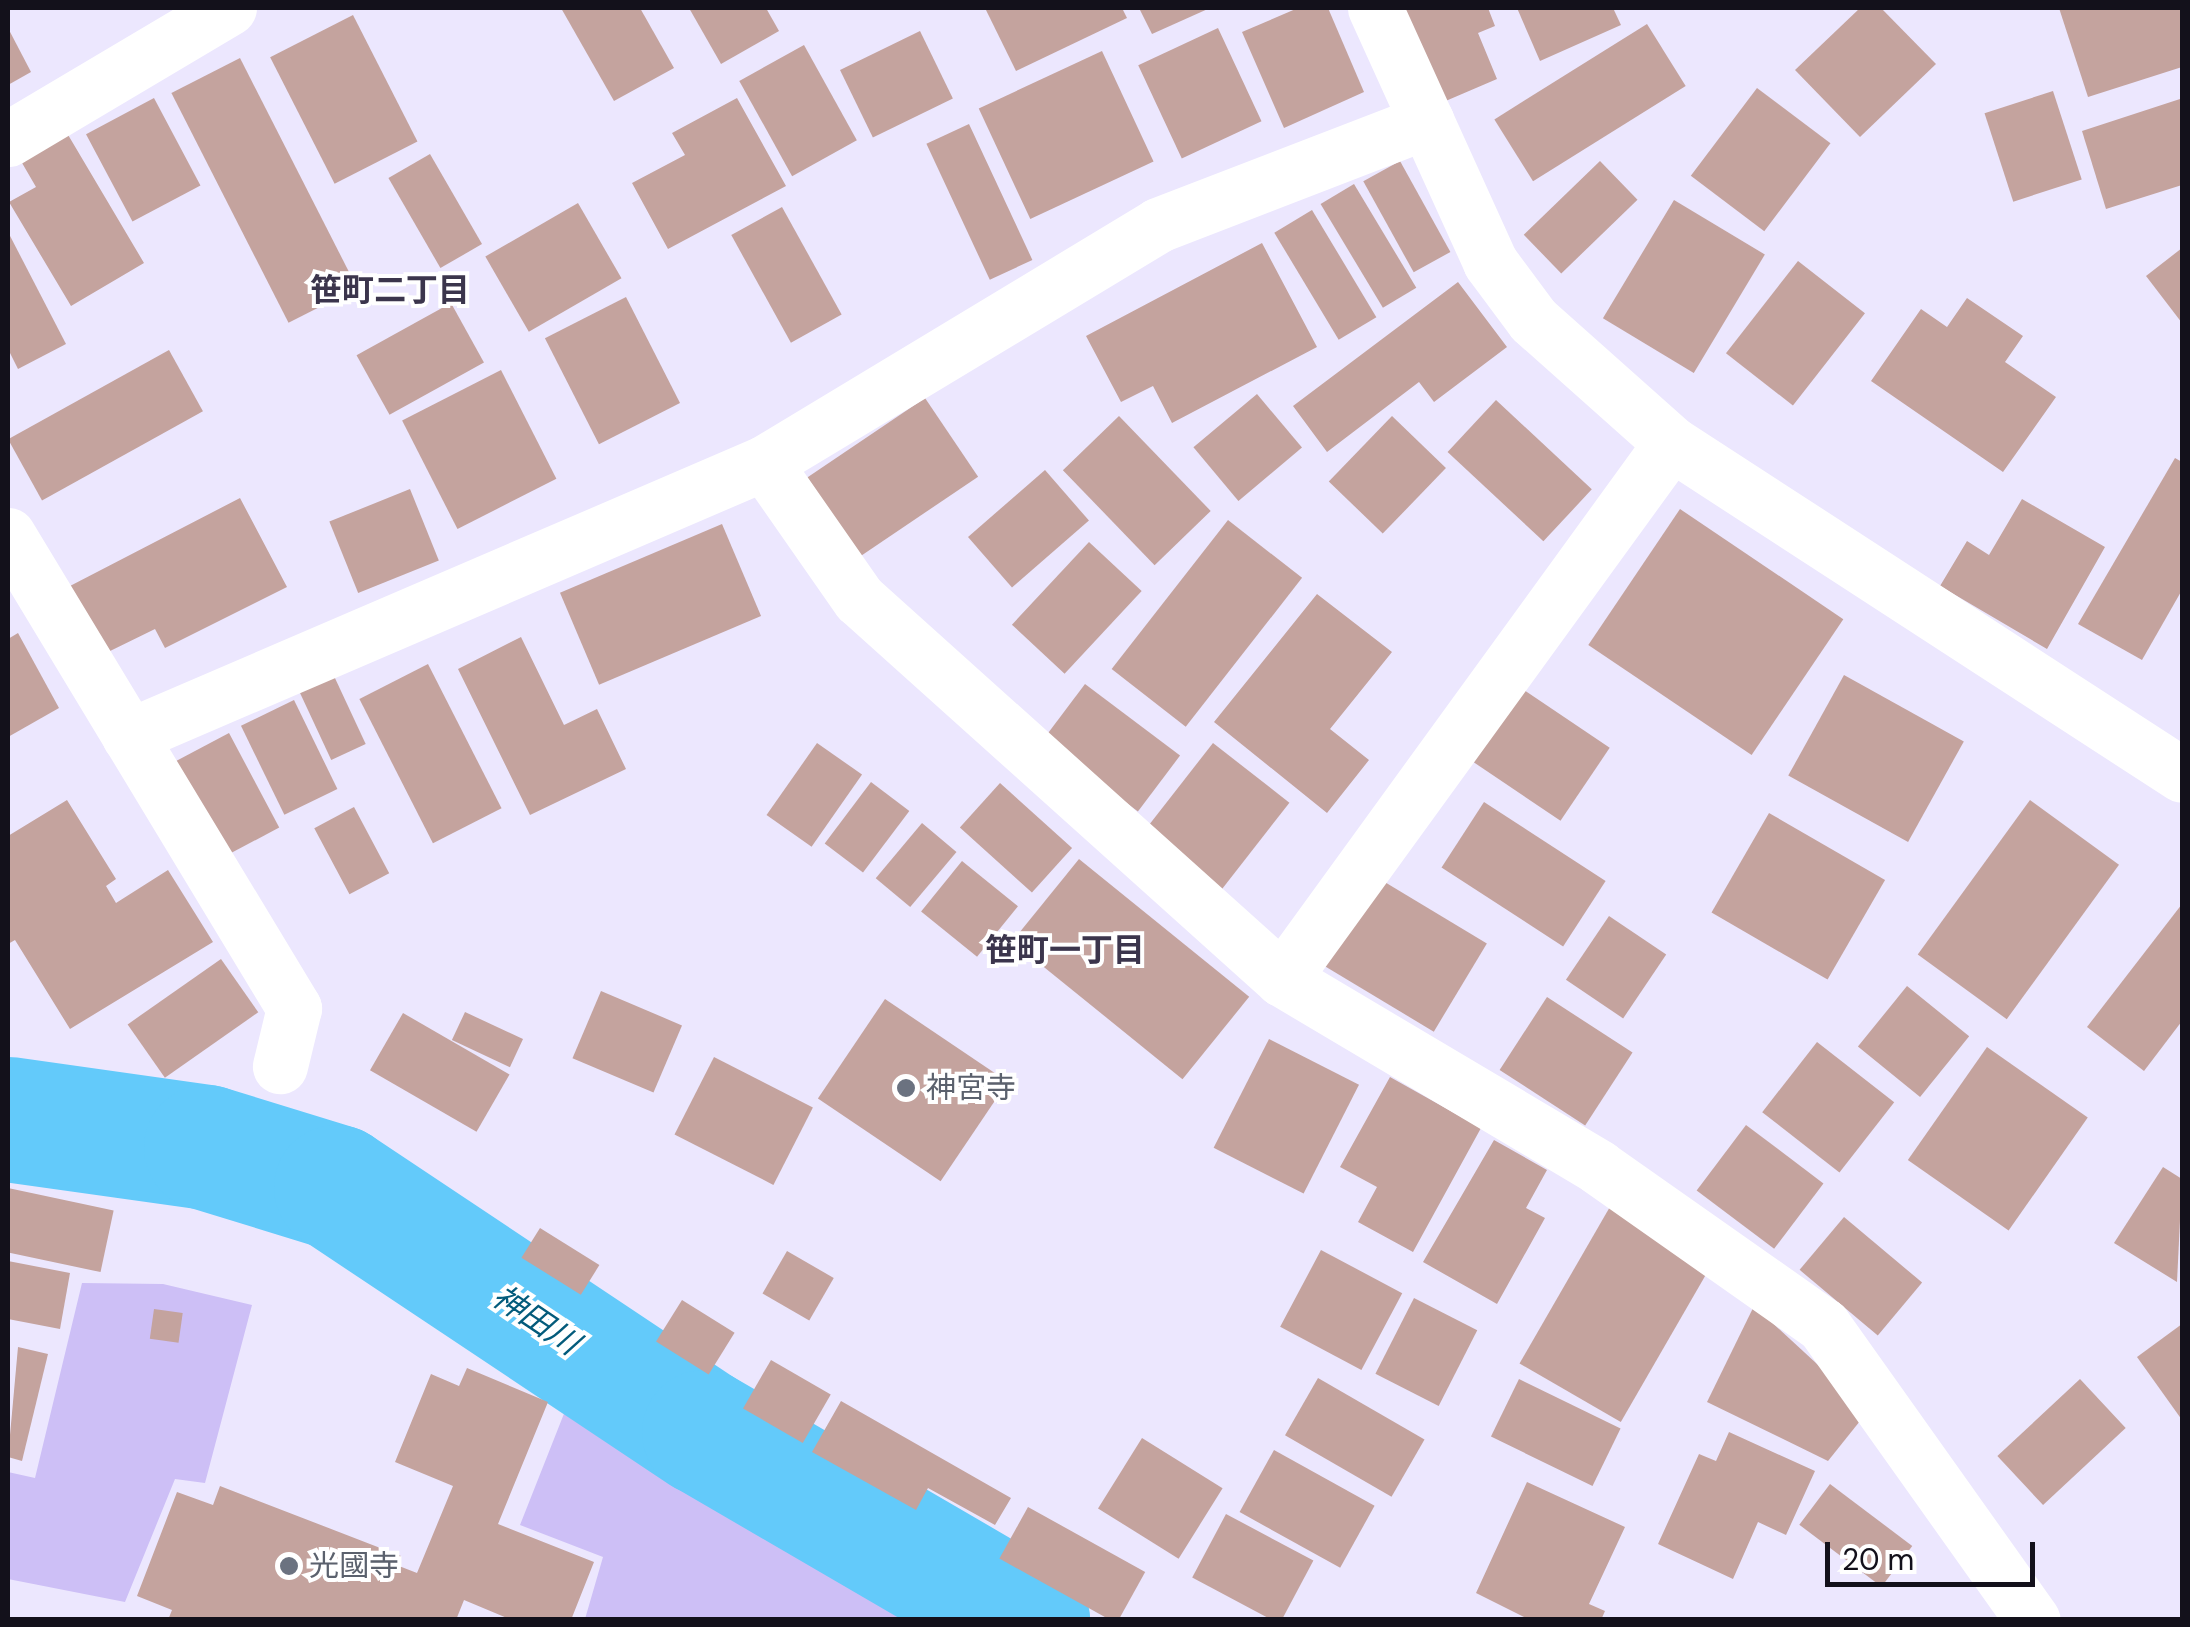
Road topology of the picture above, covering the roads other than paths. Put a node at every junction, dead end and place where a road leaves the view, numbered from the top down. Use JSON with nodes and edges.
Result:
{"nodes":[{"id":1,"x":230,"y":8,"type":"edge"},
{"id":2,"x":1375,"y":8,"type":"edge"},
{"id":3,"x":1427,"y":121,"type":"junction"},
{"id":4,"x":8,"y":139,"type":"edge"},
{"id":5,"x":1671,"y":443,"type":"junction"},
{"id":6,"x":764,"y":463,"type":"junction"},
{"id":7,"x":8,"y":535,"type":"edge"},
{"id":8,"x":129,"y":736,"type":"junction"},
{"id":9,"x":2182,"y":775,"type":"edge"},
{"id":10,"x":1282,"y":979,"type":"junction"},
{"id":11,"x":280,"y":1066,"type":"dead end"},
{"id":12,"x":2033,"y":1620,"type":"edge"}],
"edges":[{"from":1,"to":4,"type":"street"},
{"from":2,"to":3,"type":"street"},
{"from":3,"to":5,"type":"street"},
{"from":3,"to":6,"type":"street"},
{"from":5,"to":9,"type":"street"},
{"from":5,"to":10,"type":"street"},
{"from":6,"to":8,"type":"street"},
{"from":6,"to":10,"type":"street"},
{"from":7,"to":8,"type":"street"},
{"from":8,"to":11,"type":"street"},
{"from":10,"to":12,"type":"street"}]}
